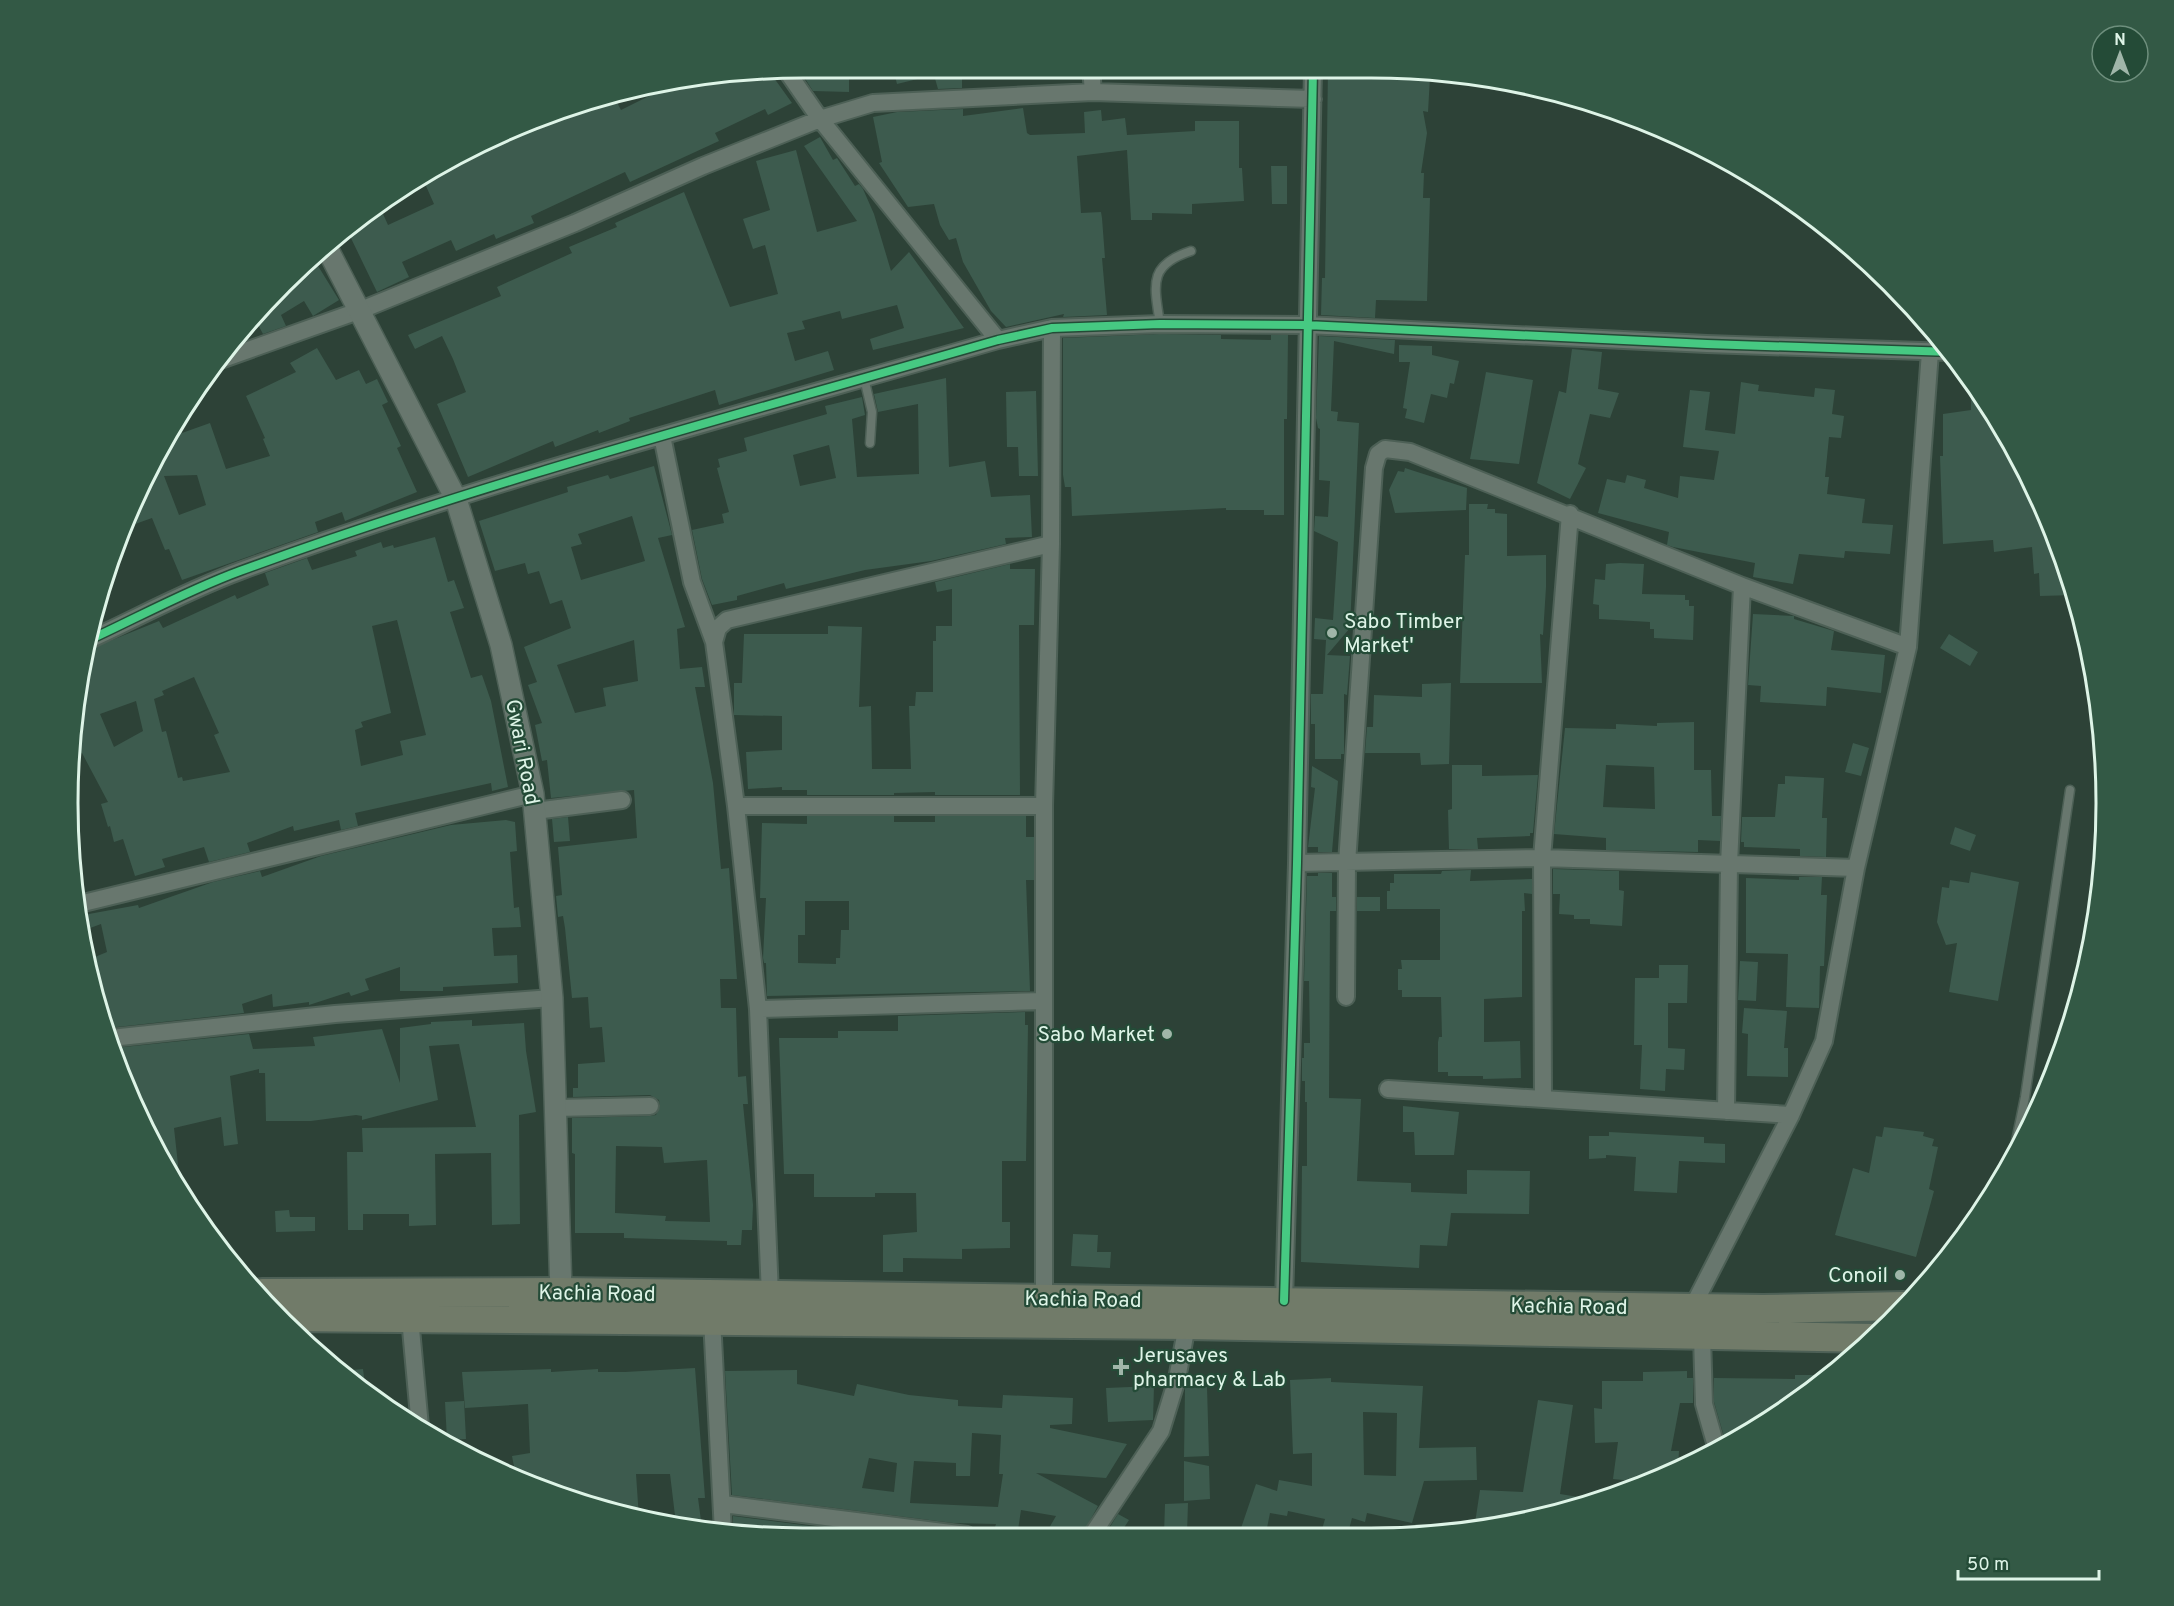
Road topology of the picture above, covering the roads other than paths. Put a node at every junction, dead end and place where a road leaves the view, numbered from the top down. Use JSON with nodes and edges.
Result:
{"nodes":[{"id":1,"x":792,"y":78,"type":"edge"},
{"id":2,"x":1092,"y":78,"type":"edge"},
{"id":3,"x":1313,"y":78,"type":"edge"},
{"id":4,"x":1093,"y":92,"type":"junction"},
{"id":5,"x":1313,"y":99,"type":"junction"},
{"id":6,"x":820,"y":119,"type":"junction"},
{"id":7,"x":1191,"y":251,"type":"dead end"},
{"id":8,"x":330,"y":254,"type":"edge"},
{"id":9,"x":361,"y":310,"type":"junction"},
{"id":10,"x":1160,"y":324,"type":"junction"},
{"id":11,"x":1306,"y":325,"type":"junction"},
{"id":12,"x":1052,"y":328,"type":"junction"},
{"id":13,"x":998,"y":340,"type":"junction"},
{"id":14,"x":1930,"y":352,"type":"junction"},
{"id":15,"x":1938,"y":352,"type":"edge"},
{"id":16,"x":233,"y":355,"type":"edge"},
{"id":17,"x":864,"y":378,"type":"junction"},
{"id":18,"x":662,"y":436,"type":"junction"},
{"id":19,"x":870,"y":443,"type":"dead end"},
{"id":20,"x":456,"y":498,"type":"junction"},
{"id":21,"x":1570,"y":514,"type":"junction"},
{"id":22,"x":1051,"y":544,"type":"junction"},
{"id":23,"x":1742,"y":586,"type":"junction"},
{"id":24,"x":98,"y":636,"type":"edge"},
{"id":25,"x":714,"y":642,"type":"junction"},
{"id":26,"x":1908,"y":647,"type":"junction"},
{"id":27,"x":2070,"y":790,"type":"dead end"},
{"id":28,"x":622,"y":800,"type":"dead end"},
{"id":29,"x":534,"y":802,"type":"junction"},
{"id":30,"x":736,"y":806,"type":"junction"},
{"id":31,"x":1044,"y":806,"type":"junction"},
{"id":32,"x":1542,"y":858,"type":"junction"},
{"id":33,"x":1297,"y":863,"type":"junction"},
{"id":34,"x":1347,"y":863,"type":"junction"},
{"id":35,"x":1729,"y":864,"type":"junction"},
{"id":36,"x":1856,"y":868,"type":"junction"},
{"id":37,"x":85,"y":903,"type":"edge"},
{"id":38,"x":1346,"y":997,"type":"dead end"},
{"id":39,"x":552,"y":998,"type":"junction"},
{"id":40,"x":1044,"y":1001,"type":"junction"},
{"id":41,"x":758,"y":1008,"type":"junction"},
{"id":42,"x":117,"y":1037,"type":"edge"},
{"id":43,"x":1388,"y":1089,"type":"dead end"},
{"id":44,"x":1543,"y":1099,"type":"junction"},
{"id":45,"x":650,"y":1106,"type":"dead end"},
{"id":46,"x":555,"y":1107,"type":"junction"},
{"id":47,"x":1726,"y":1111,"type":"junction"},
{"id":48,"x":1791,"y":1115,"type":"junction"},
{"id":49,"x":2019,"y":1129,"type":"edge"},
{"id":50,"x":561,"y":1292,"type":"junction"},
{"id":51,"x":269,"y":1293,"type":"edge"},
{"id":52,"x":770,"y":1295,"type":"junction"},
{"id":53,"x":1044,"y":1298,"type":"junction"},
{"id":54,"x":1284,"y":1302,"type":"junction"},
{"id":55,"x":1892,"y":1307,"type":"edge"},
{"id":56,"x":1692,"y":1308,"type":"junction"},
{"id":57,"x":291,"y":1317,"type":"edge"},
{"id":58,"x":410,"y":1318,"type":"junction"},
{"id":59,"x":712,"y":1319,"type":"junction"},
{"id":60,"x":1764,"y":1323,"type":"junction"},
{"id":61,"x":1187,"y":1325,"type":"junction"},
{"id":62,"x":1702,"y":1336,"type":"junction"},
{"id":63,"x":1861,"y":1337,"type":"edge"},
{"id":64,"x":419,"y":1418,"type":"edge"},
{"id":65,"x":1715,"y":1441,"type":"edge"},
{"id":66,"x":723,"y":1504,"type":"junction"},
{"id":67,"x":723,"y":1523,"type":"edge"},
{"id":68,"x":906,"y":1528,"type":"edge"},
{"id":69,"x":1097,"y":1528,"type":"edge"}],
"edges":[{"from":1,"to":6,"type":"street"},
{"from":2,"to":4,"type":"street"},
{"from":3,"to":5,"type":"street"},
{"from":4,"to":5,"type":"street"},
{"from":4,"to":6,"type":"street"},
{"from":5,"to":11,"type":"street"},
{"from":6,"to":9,"type":"street"},
{"from":6,"to":13,"type":"street"},
{"from":7,"to":10,"type":"lane"},
{"from":8,"to":9,"type":"street","name":"Gwari Road"},
{"from":9,"to":16,"type":"street"},
{"from":9,"to":20,"type":"street","name":"Gwari Road"},
{"from":10,"to":11,"type":"street"},
{"from":10,"to":12,"type":"street"},
{"from":11,"to":14,"type":"street"},
{"from":11,"to":33,"type":"street"},
{"from":12,"to":13,"type":"street"},
{"from":12,"to":22,"type":"street"},
{"from":13,"to":17,"type":"street"},
{"from":14,"to":15,"type":"street"},
{"from":14,"to":26,"type":"street"},
{"from":17,"to":18,"type":"street"},
{"from":17,"to":19,"type":"lane"},
{"from":18,"to":20,"type":"street"},
{"from":18,"to":25,"type":"street"},
{"from":20,"to":24,"type":"street"},
{"from":20,"to":29,"type":"street","name":"Gwari Road"},
{"from":21,"to":23,"type":"street"},
{"from":21,"to":32,"type":"street"},
{"from":21,"to":34,"type":"street"},
{"from":22,"to":25,"type":"street"},
{"from":22,"to":31,"type":"street"},
{"from":23,"to":26,"type":"street"},
{"from":23,"to":35,"type":"street"},
{"from":25,"to":30,"type":"street"},
{"from":26,"to":36,"type":"street"},
{"from":27,"to":49,"type":"lane"},
{"from":28,"to":29,"type":"street"},
{"from":29,"to":37,"type":"street"},
{"from":29,"to":39,"type":"street","name":"Gwari Road"},
{"from":30,"to":31,"type":"street"},
{"from":30,"to":41,"type":"street"},
{"from":31,"to":40,"type":"street"},
{"from":32,"to":34,"type":"street"},
{"from":32,"to":35,"type":"street"},
{"from":32,"to":44,"type":"street"},
{"from":33,"to":34,"type":"street"},
{"from":33,"to":54,"type":"street"},
{"from":34,"to":38,"type":"street"},
{"from":35,"to":36,"type":"street"},
{"from":35,"to":47,"type":"street"},
{"from":36,"to":48,"type":"street"},
{"from":39,"to":42,"type":"street"},
{"from":39,"to":46,"type":"street","name":"Gwari Road"},
{"from":40,"to":41,"type":"street"},
{"from":40,"to":53,"type":"street"},
{"from":41,"to":52,"type":"street"},
{"from":43,"to":44,"type":"street"},
{"from":44,"to":47,"type":"street"},
{"from":45,"to":46,"type":"street"},
{"from":46,"to":50,"type":"street","name":"Gwari Road"},
{"from":47,"to":48,"type":"street"},
{"from":48,"to":56,"type":"street"},
{"from":50,"to":51,"type":"highway","name":"Kachia Road"},
{"from":50,"to":52,"type":"highway","name":"Kachia Road"},
{"from":52,"to":53,"type":"highway","name":"Kachia Road"},
{"from":53,"to":54,"type":"highway","name":"Kachia Road"},
{"from":54,"to":56,"type":"highway","name":"Kachia Road"},
{"from":55,"to":60,"type":"highway","name":"Kachia Road"},
{"from":56,"to":60,"type":"highway","name":"Kachia Road"},
{"from":57,"to":58,"type":"highway","name":"Kachia Road"},
{"from":58,"to":59,"type":"highway","name":"Kachia Road"},
{"from":58,"to":64,"type":"street"},
{"from":59,"to":61,"type":"highway","name":"Kachia Road"},
{"from":59,"to":66,"type":"street"},
{"from":60,"to":62,"type":"highway","name":"Kachia Road"},
{"from":60,"to":63,"type":"highway","name":"Kachia Road"},
{"from":61,"to":62,"type":"highway","name":"Kachia Road"},
{"from":61,"to":69,"type":"street"},
{"from":62,"to":65,"type":"street"},
{"from":66,"to":67,"type":"street"},
{"from":66,"to":68,"type":"street"}]}
